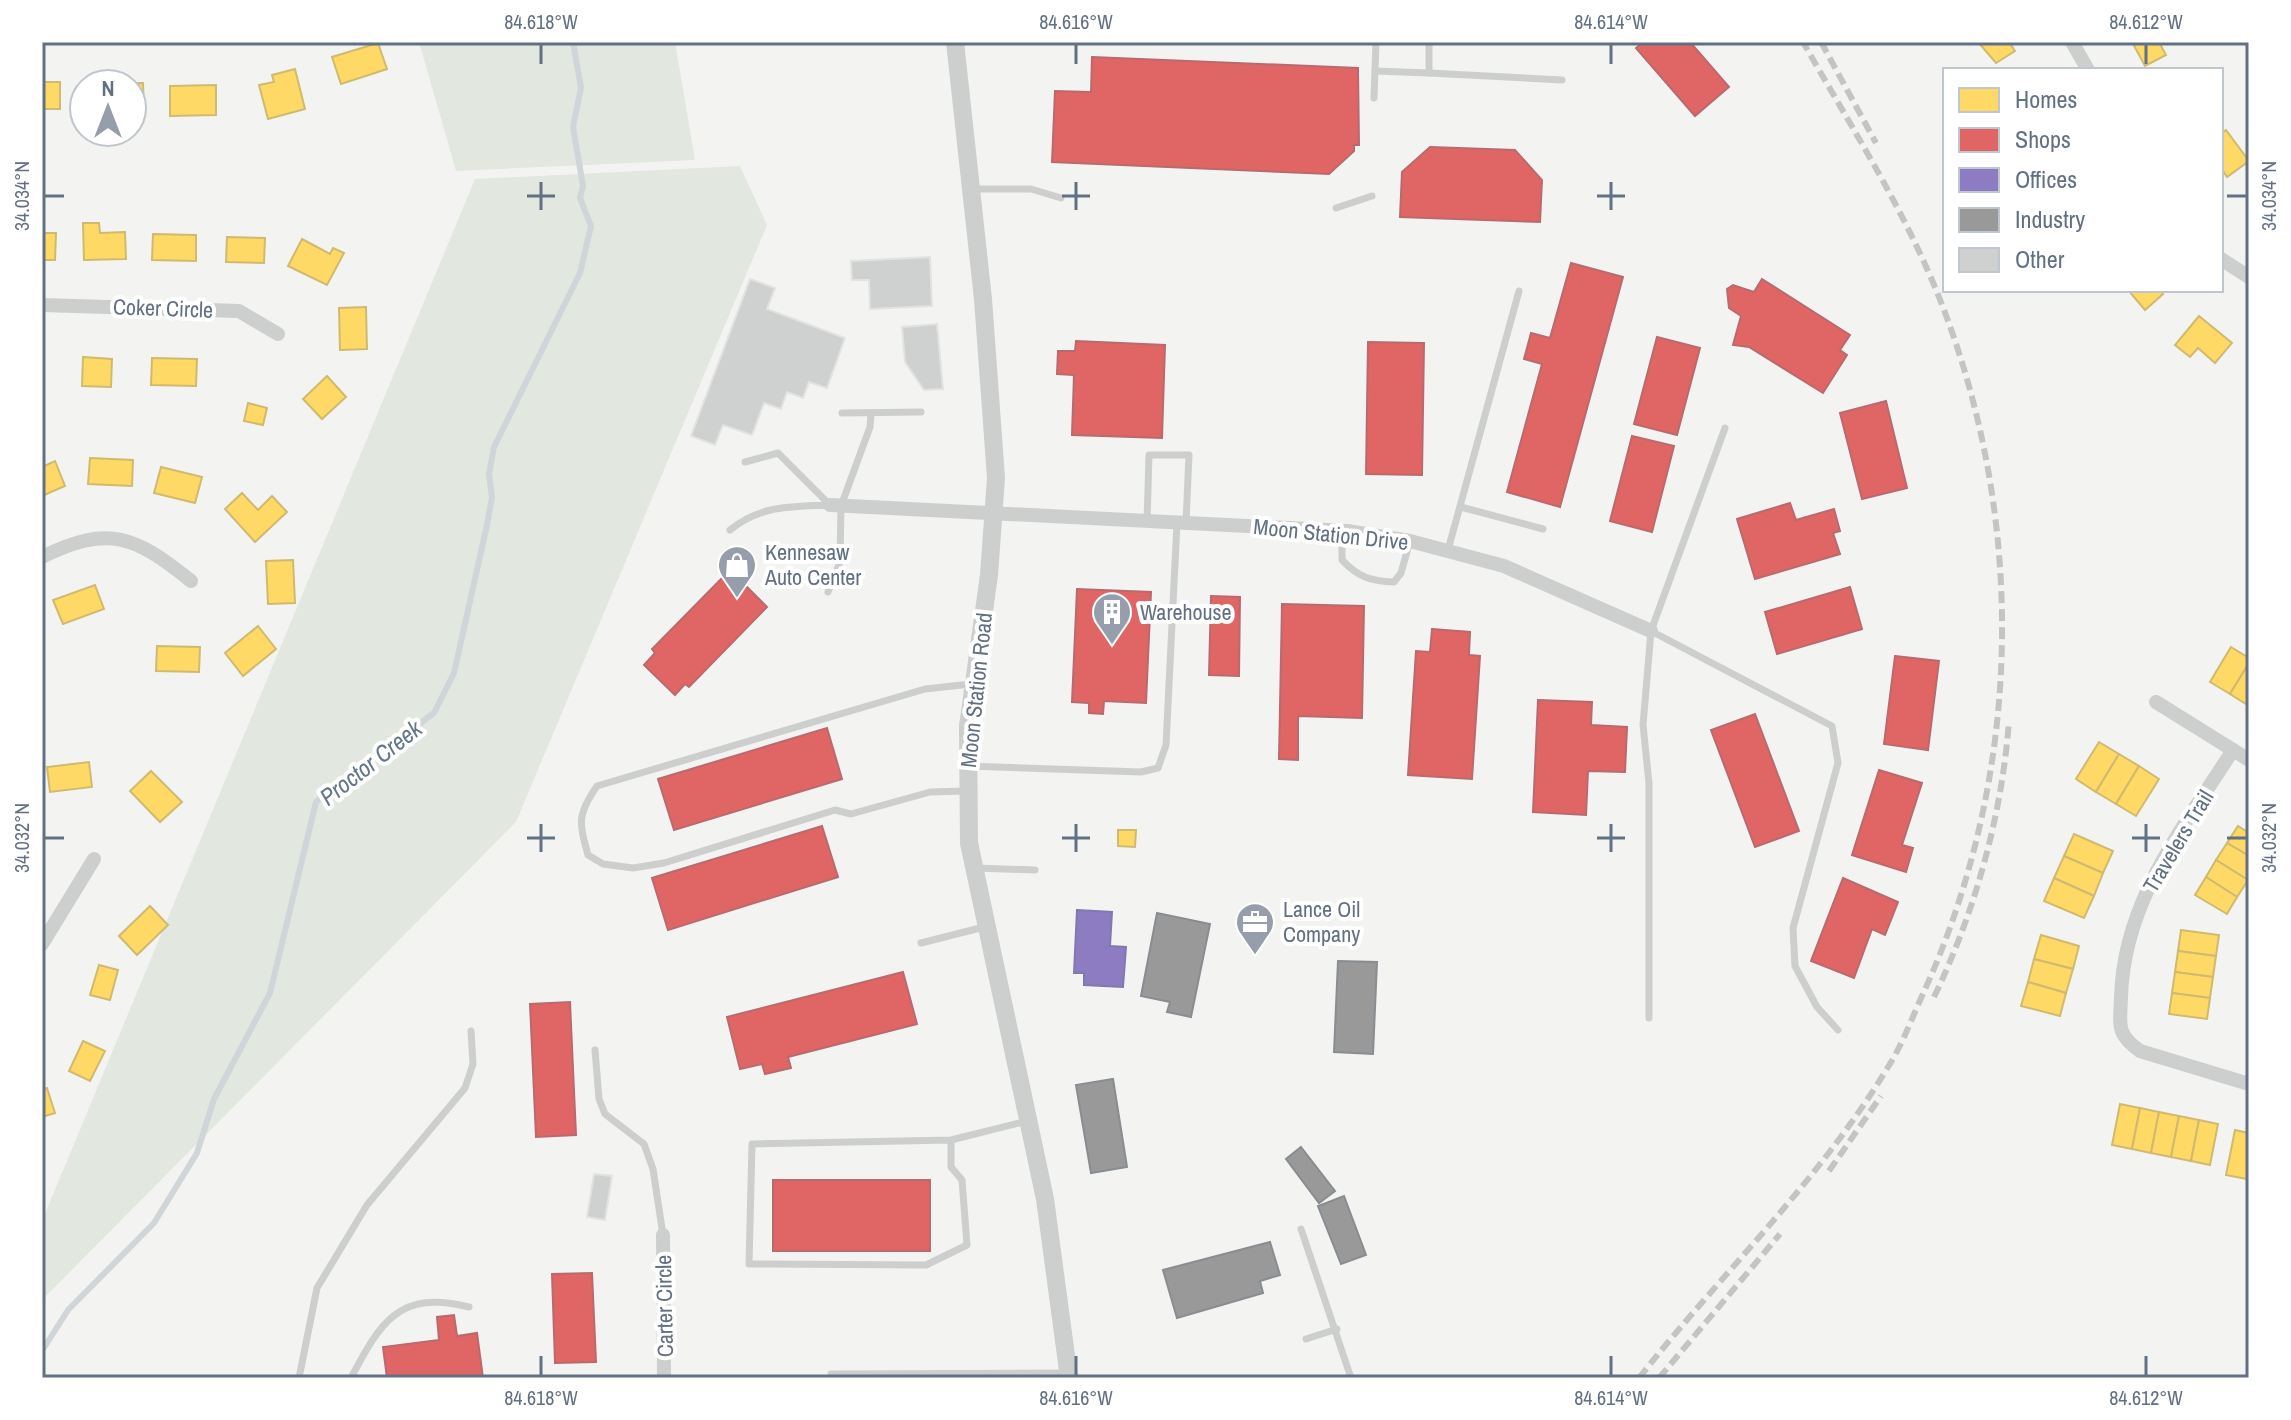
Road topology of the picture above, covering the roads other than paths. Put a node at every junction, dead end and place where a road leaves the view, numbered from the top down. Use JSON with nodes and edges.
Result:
{"nodes":[{"id":1,"x":955,"y":42,"type":"edge"},
{"id":2,"x":1376,"y":42,"type":"edge"},
{"id":3,"x":1429,"y":42,"type":"edge"},
{"id":4,"x":2072,"y":42,"type":"edge"},
{"id":5,"x":2087,"y":68,"type":"edge"},
{"id":6,"x":1375,"y":71,"type":"junction"},
{"id":7,"x":1429,"y":73,"type":"junction"},
{"id":8,"x":1562,"y":80,"type":"dead end"},
{"id":9,"x":1374,"y":98,"type":"dead end"},
{"id":10,"x":969,"y":189,"type":"junction"},
{"id":11,"x":1372,"y":196,"type":"dead end"},
{"id":12,"x":1061,"y":198,"type":"dead end"},
{"id":13,"x":1336,"y":208,"type":"dead end"},
{"id":14,"x":2223,"y":260,"type":"edge"},
{"id":15,"x":2249,"y":277,"type":"edge"},
{"id":16,"x":1519,"y":291,"type":"dead end"},
{"id":17,"x":42,"y":305,"type":"edge"},
{"id":18,"x":278,"y":334,"type":"dead end"},
{"id":19,"x":921,"y":412,"type":"dead end"},
{"id":20,"x":842,"y":413,"type":"dead end"},
{"id":21,"x":871,"y":414,"type":"junction"},
{"id":22,"x":1725,"y":428,"type":"dead end"},
{"id":23,"x":745,"y":462,"type":"dead end"},
{"id":24,"x":835,"y":505,"type":"junction"},
{"id":25,"x":1461,"y":507,"type":"junction"},
{"id":26,"x":995,"y":515,"type":"junction"},
{"id":27,"x":1147,"y":522,"type":"junction"},
{"id":28,"x":1181,"y":523,"type":"junction"},
{"id":29,"x":1543,"y":529,"type":"dead end"},
{"id":30,"x":730,"y":530,"type":"dead end"},
{"id":31,"x":1342,"y":531,"type":"junction"},
{"id":32,"x":1410,"y":541,"type":"junction"},
{"id":33,"x":1448,"y":550,"type":"junction"},
{"id":34,"x":42,"y":557,"type":"edge"},
{"id":35,"x":191,"y":581,"type":"dead end"},
{"id":36,"x":828,"y":592,"type":"dead end"},
{"id":37,"x":1651,"y":631,"type":"junction"},
{"id":38,"x":973,"y":684,"type":"junction"},
{"id":39,"x":2156,"y":702,"type":"dead end"},
{"id":40,"x":2233,"y":750,"type":"junction"},
{"id":41,"x":2249,"y":760,"type":"edge"},
{"id":42,"x":966,"y":766,"type":"junction"},
{"id":43,"x":966,"y":791,"type":"junction"},
{"id":44,"x":94,"y":859,"type":"dead end"},
{"id":45,"x":973,"y":868,"type":"junction"},
{"id":46,"x":1035,"y":870,"type":"dead end"},
{"id":47,"x":984,"y":927,"type":"junction"},
{"id":48,"x":921,"y":943,"type":"dead end"},
{"id":49,"x":42,"y":944,"type":"edge"},
{"id":50,"x":1649,"y":1018,"type":"dead end"},
{"id":51,"x":1838,"y":1030,"type":"dead end"},
{"id":52,"x":471,"y":1031,"type":"dead end"},
{"id":53,"x":595,"y":1050,"type":"dead end"},
{"id":54,"x":2249,"y":1084,"type":"edge"},
{"id":55,"x":1029,"y":1121,"type":"junction"},
{"id":56,"x":951,"y":1140,"type":"junction"},
{"id":57,"x":1301,"y":1229,"type":"dead end"},
{"id":58,"x":663,"y":1235,"type":"joint"},
{"id":59,"x":469,"y":1307,"type":"dead end"},
{"id":60,"x":1337,"y":1329,"type":"junction"},
{"id":61,"x":1306,"y":1339,"type":"dead end"},
{"id":62,"x":831,"y":1374,"type":"dead end"},
{"id":63,"x":1068,"y":1375,"type":"edge"},
{"id":64,"x":998,"y":1376,"type":"edge"},
{"id":65,"x":299,"y":1378,"type":"edge"},
{"id":66,"x":351,"y":1378,"type":"edge"},
{"id":67,"x":664,"y":1378,"type":"edge"},
{"id":68,"x":1351,"y":1378,"type":"edge"}],
"edges":[{"from":1,"to":10,"type":"street","name":"Moon Station Road"},
{"from":2,"to":6,"type":"lane"},
{"from":3,"to":7,"type":"lane"},
{"from":4,"to":5,"type":"street"},
{"from":6,"to":7,"type":"lane"},
{"from":6,"to":9,"type":"lane"},
{"from":7,"to":8,"type":"lane"},
{"from":10,"to":12,"type":"lane"},
{"from":10,"to":26,"type":"street","name":"Moon Station Road"},
{"from":11,"to":13,"type":"lane"},
{"from":14,"to":15,"type":"street"},
{"from":16,"to":25,"type":"lane"},
{"from":17,"to":18,"type":"street","name":"Coker Circle"},
{"from":19,"to":21,"type":"lane"},
{"from":20,"to":21,"type":"lane"},
{"from":21,"to":24,"type":"lane"},
{"from":22,"to":37,"type":"lane"},
{"from":23,"to":24,"type":"lane"},
{"from":24,"to":26,"type":"street","name":"Moon Station Drive"},
{"from":24,"to":30,"type":"lane"},
{"from":24,"to":36,"type":"lane"},
{"from":25,"to":29,"type":"lane"},
{"from":25,"to":33,"type":"lane"},
{"from":26,"to":27,"type":"street","name":"Moon Station Drive"},
{"from":26,"to":38,"type":"street","name":"Moon Station Road"},
{"from":27,"to":28,"type":"street","name":"Moon Station Drive"},
{"from":27,"to":28,"type":"lane"},
{"from":28,"to":31,"type":"street","name":"Moon Station Drive"},
{"from":28,"to":42,"type":"lane"},
{"from":31,"to":32,"type":"street","name":"Moon Station Drive"},
{"from":31,"to":32,"type":"lane"},
{"from":32,"to":33,"type":"street","name":"Moon Station Drive"},
{"from":33,"to":37,"type":"street","name":"Moon Station Drive"},
{"from":34,"to":35,"type":"street"},
{"from":37,"to":50,"type":"lane"},
{"from":37,"to":51,"type":"lane"},
{"from":38,"to":42,"type":"street","name":"Moon Station Road"},
{"from":38,"to":43,"type":"lane"},
{"from":39,"to":40,"type":"street"},
{"from":40,"to":41,"type":"street"},
{"from":40,"to":54,"type":"street","name":"Travelers Trail"},
{"from":42,"to":43,"type":"street","name":"Moon Station Road"},
{"from":43,"to":45,"type":"street","name":"Moon Station Road"},
{"from":44,"to":49,"type":"street"},
{"from":45,"to":46,"type":"lane"},
{"from":45,"to":47,"type":"street","name":"Moon Station Road"},
{"from":47,"to":48,"type":"lane"},
{"from":47,"to":55,"type":"street","name":"Moon Station Road"},
{"from":52,"to":65,"type":"lane"},
{"from":53,"to":58,"type":"lane"},
{"from":55,"to":56,"type":"lane"},
{"from":55,"to":63,"type":"street","name":"Moon Station Road"},
{"from":56,"to":56,"type":"lane"},
{"from":57,"to":60,"type":"lane"},
{"from":58,"to":67,"type":"street","name":"Carter Circle"},
{"from":59,"to":66,"type":"lane"},
{"from":60,"to":61,"type":"lane"},
{"from":60,"to":68,"type":"lane"},
{"from":62,"to":64,"type":"lane"},
{"from":63,"to":64,"type":"lane"}]}
